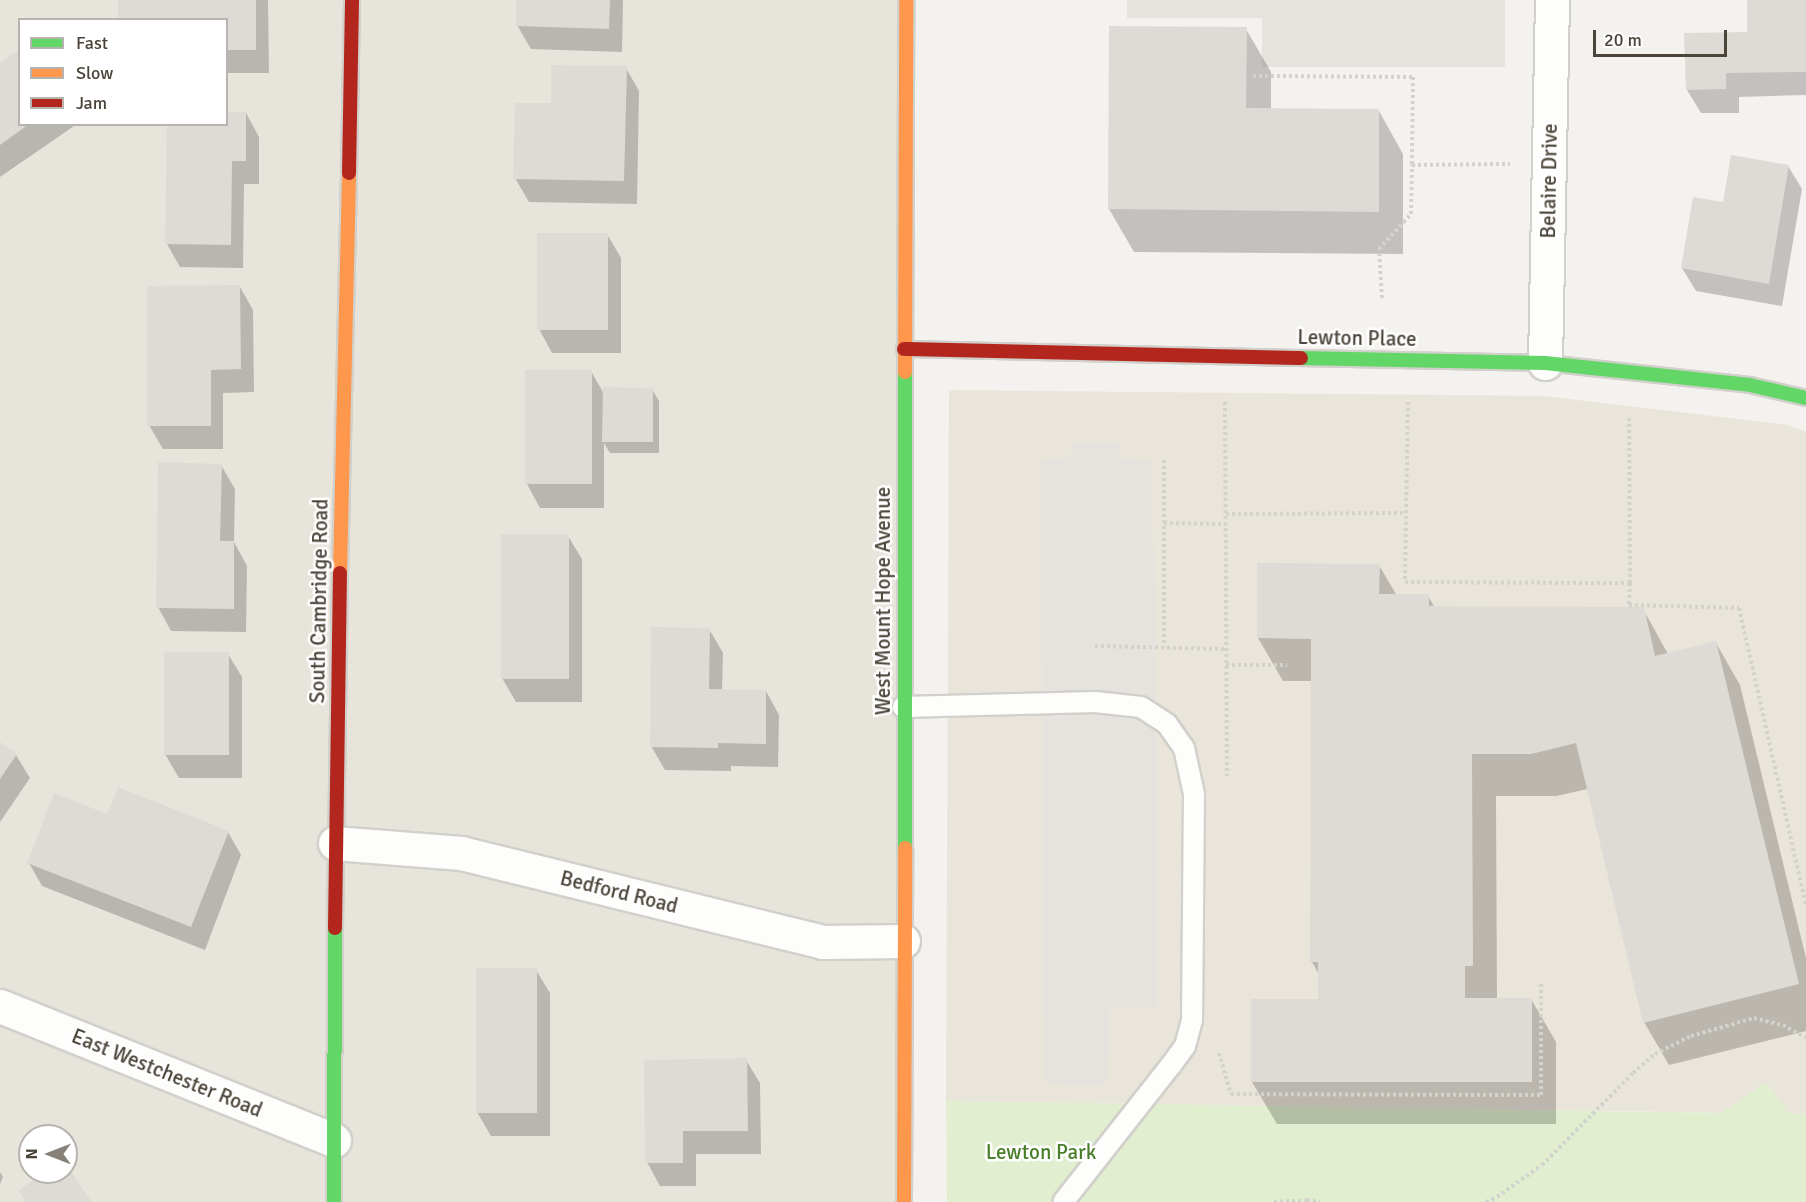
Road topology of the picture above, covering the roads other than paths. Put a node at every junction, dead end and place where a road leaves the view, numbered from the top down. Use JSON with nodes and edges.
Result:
{"nodes":[{"id":1,"x":352,"y":0,"type":"edge"},
{"id":2,"x":906,"y":0,"type":"edge"},
{"id":3,"x":1552,"y":0,"type":"edge"},
{"id":4,"x":904,"y":349,"type":"junction"},
{"id":5,"x":1545,"y":363,"type":"junction"},
{"id":6,"x":1806,"y":398,"type":"edge"},
{"id":7,"x":903,"y":707,"type":"junction"},
{"id":8,"x":335,"y":843,"type":"junction"},
{"id":9,"x":903,"y":941,"type":"junction"},
{"id":10,"x":0,"y":1006,"type":"edge"},
{"id":11,"x":334,"y":1140,"type":"junction"},
{"id":12,"x":334,"y":1202,"type":"edge"},
{"id":13,"x":904,"y":1202,"type":"edge"},
{"id":14,"x":1064,"y":1202,"type":"edge"}],
"edges":[{"from":1,"to":8,"type":"street","name":"South Cambridge Road"},
{"from":2,"to":4,"type":"street","name":"West Mount Hope Avenue"},
{"from":3,"to":5,"type":"street","name":"Belaire Drive"},
{"from":4,"to":5,"type":"street","name":"Lewton Place"},
{"from":4,"to":7,"type":"street","name":"West Mount Hope Avenue"},
{"from":5,"to":6,"type":"street","name":"Lewton Place"},
{"from":7,"to":9,"type":"street","name":"West Mount Hope Avenue"},
{"from":7,"to":14,"type":"lane"},
{"from":8,"to":9,"type":"street","name":"Bedford Road"},
{"from":8,"to":11,"type":"street","name":"South Cambridge Road"},
{"from":9,"to":13,"type":"street","name":"West Mount Hope Avenue"},
{"from":10,"to":11,"type":"street","name":"East Westchester Road"},
{"from":11,"to":12,"type":"street","name":"South Cambridge Road"}]}
